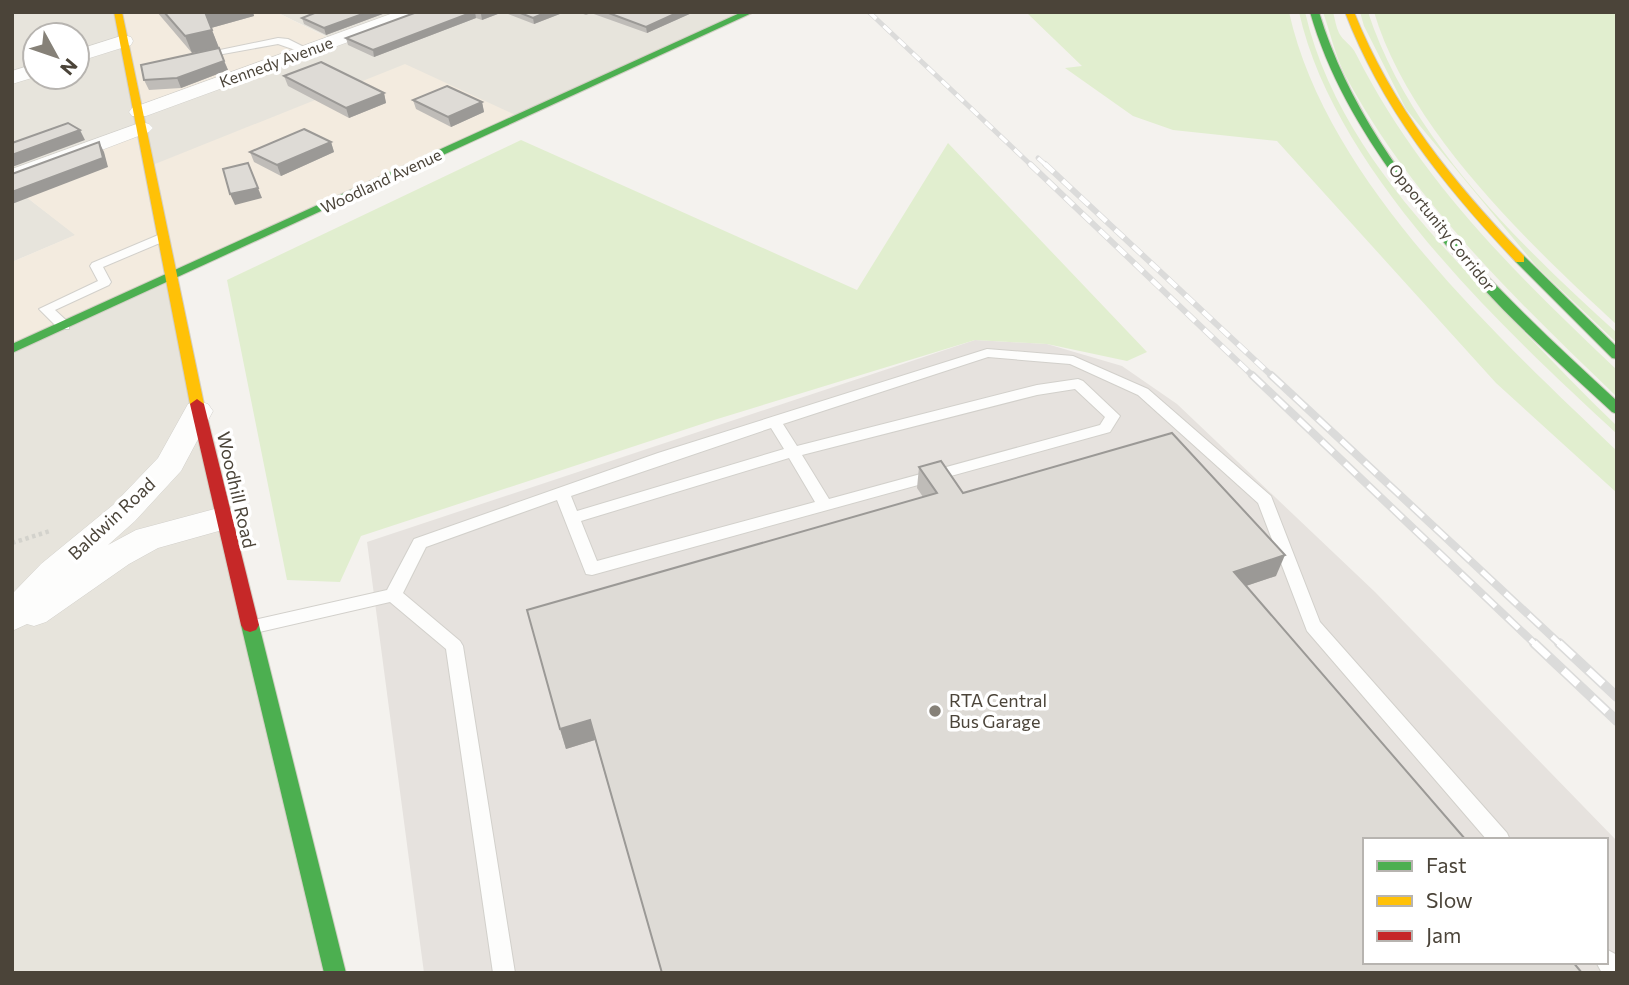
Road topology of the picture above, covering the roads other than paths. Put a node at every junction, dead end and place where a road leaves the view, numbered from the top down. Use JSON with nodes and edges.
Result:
{"nodes":[{"id":1,"x":118,"y":12,"type":"edge"},
{"id":2,"x":413,"y":12,"type":"edge"},
{"id":3,"x":750,"y":12,"type":"edge"},
{"id":4,"x":1314,"y":12,"type":"edge"},
{"id":5,"x":1349,"y":12,"type":"edge"},
{"id":6,"x":124,"y":41,"type":"junction"},
{"id":7,"x":307,"y":51,"type":"junction"},
{"id":8,"x":91,"y":52,"type":"edge"},
{"id":9,"x":193,"y":57,"type":"edge"},
{"id":10,"x":141,"y":120,"type":"junction"},
{"id":11,"x":12,"y":177,"type":"edge"},
{"id":12,"x":163,"y":237,"type":"junction"},
{"id":13,"x":171,"y":276,"type":"junction"},
{"id":14,"x":64,"y":326,"type":"junction"},
{"id":15,"x":12,"y":349,"type":"edge"},
{"id":16,"x":1617,"y":355,"type":"edge"},
{"id":17,"x":1617,"y":408,"type":"edge"},
{"id":18,"x":198,"y":411,"type":"junction"},
{"id":19,"x":774,"y":421,"type":"junction"},
{"id":20,"x":793,"y":453,"type":"junction"},
{"id":21,"x":562,"y":493,"type":"junction"},
{"id":22,"x":824,"y":505,"type":"junction"},
{"id":23,"x":572,"y":518,"type":"junction"},
{"id":24,"x":222,"y":519,"type":"junction"},
{"id":25,"x":393,"y":595,"type":"junction"},
{"id":26,"x":12,"y":617,"type":"edge"},
{"id":27,"x":12,"y":626,"type":"edge"},
{"id":28,"x":249,"y":628,"type":"junction"},
{"id":29,"x":1498,"y":838,"type":"edge"},
{"id":30,"x":335,"y":973,"type":"edge"},
{"id":31,"x":504,"y":973,"type":"edge"}],
"edges":[{"from":1,"to":6,"type":"main road","name":"Woodhill Road"},
{"from":2,"to":7,"type":"street","name":"Kennedy Avenue"},
{"from":3,"to":13,"type":"main road","name":"Woodland Avenue"},
{"from":4,"to":17,"type":"main road","name":"Opportunity Corridor"},
{"from":5,"to":16,"type":"main road","name":"Opportunity Corridor"},
{"from":6,"to":8,"type":"street"},
{"from":6,"to":10,"type":"main road","name":"Woodhill Road"},
{"from":7,"to":9,"type":"lane"},
{"from":7,"to":10,"type":"street","name":"Kennedy Avenue"},
{"from":10,"to":11,"type":"street","name":"Kennedy Avenue"},
{"from":10,"to":12,"type":"main road","name":"Woodhill Road"},
{"from":12,"to":13,"type":"main road","name":"Woodhill Road"},
{"from":12,"to":14,"type":"lane"},
{"from":13,"to":14,"type":"main road","name":"Woodland Avenue"},
{"from":13,"to":18,"type":"main road","name":"Woodhill Road"},
{"from":14,"to":15,"type":"main road","name":"Woodland Avenue"},
{"from":18,"to":24,"type":"main road","name":"Woodhill Road"},
{"from":18,"to":26,"type":"street","name":"Baldwin Road"},
{"from":19,"to":20,"type":"lane"},
{"from":19,"to":21,"type":"lane"},
{"from":19,"to":29,"type":"lane"},
{"from":20,"to":22,"type":"lane"},
{"from":20,"to":22,"type":"lane"},
{"from":20,"to":23,"type":"lane"},
{"from":21,"to":23,"type":"lane"},
{"from":21,"to":25,"type":"lane"},
{"from":22,"to":23,"type":"lane"},
{"from":24,"to":27,"type":"street"},
{"from":24,"to":28,"type":"main road","name":"Woodhill Road"},
{"from":25,"to":28,"type":"lane"},
{"from":25,"to":31,"type":"lane"},
{"from":28,"to":30,"type":"main road","name":"Woodhill Road"}]}
